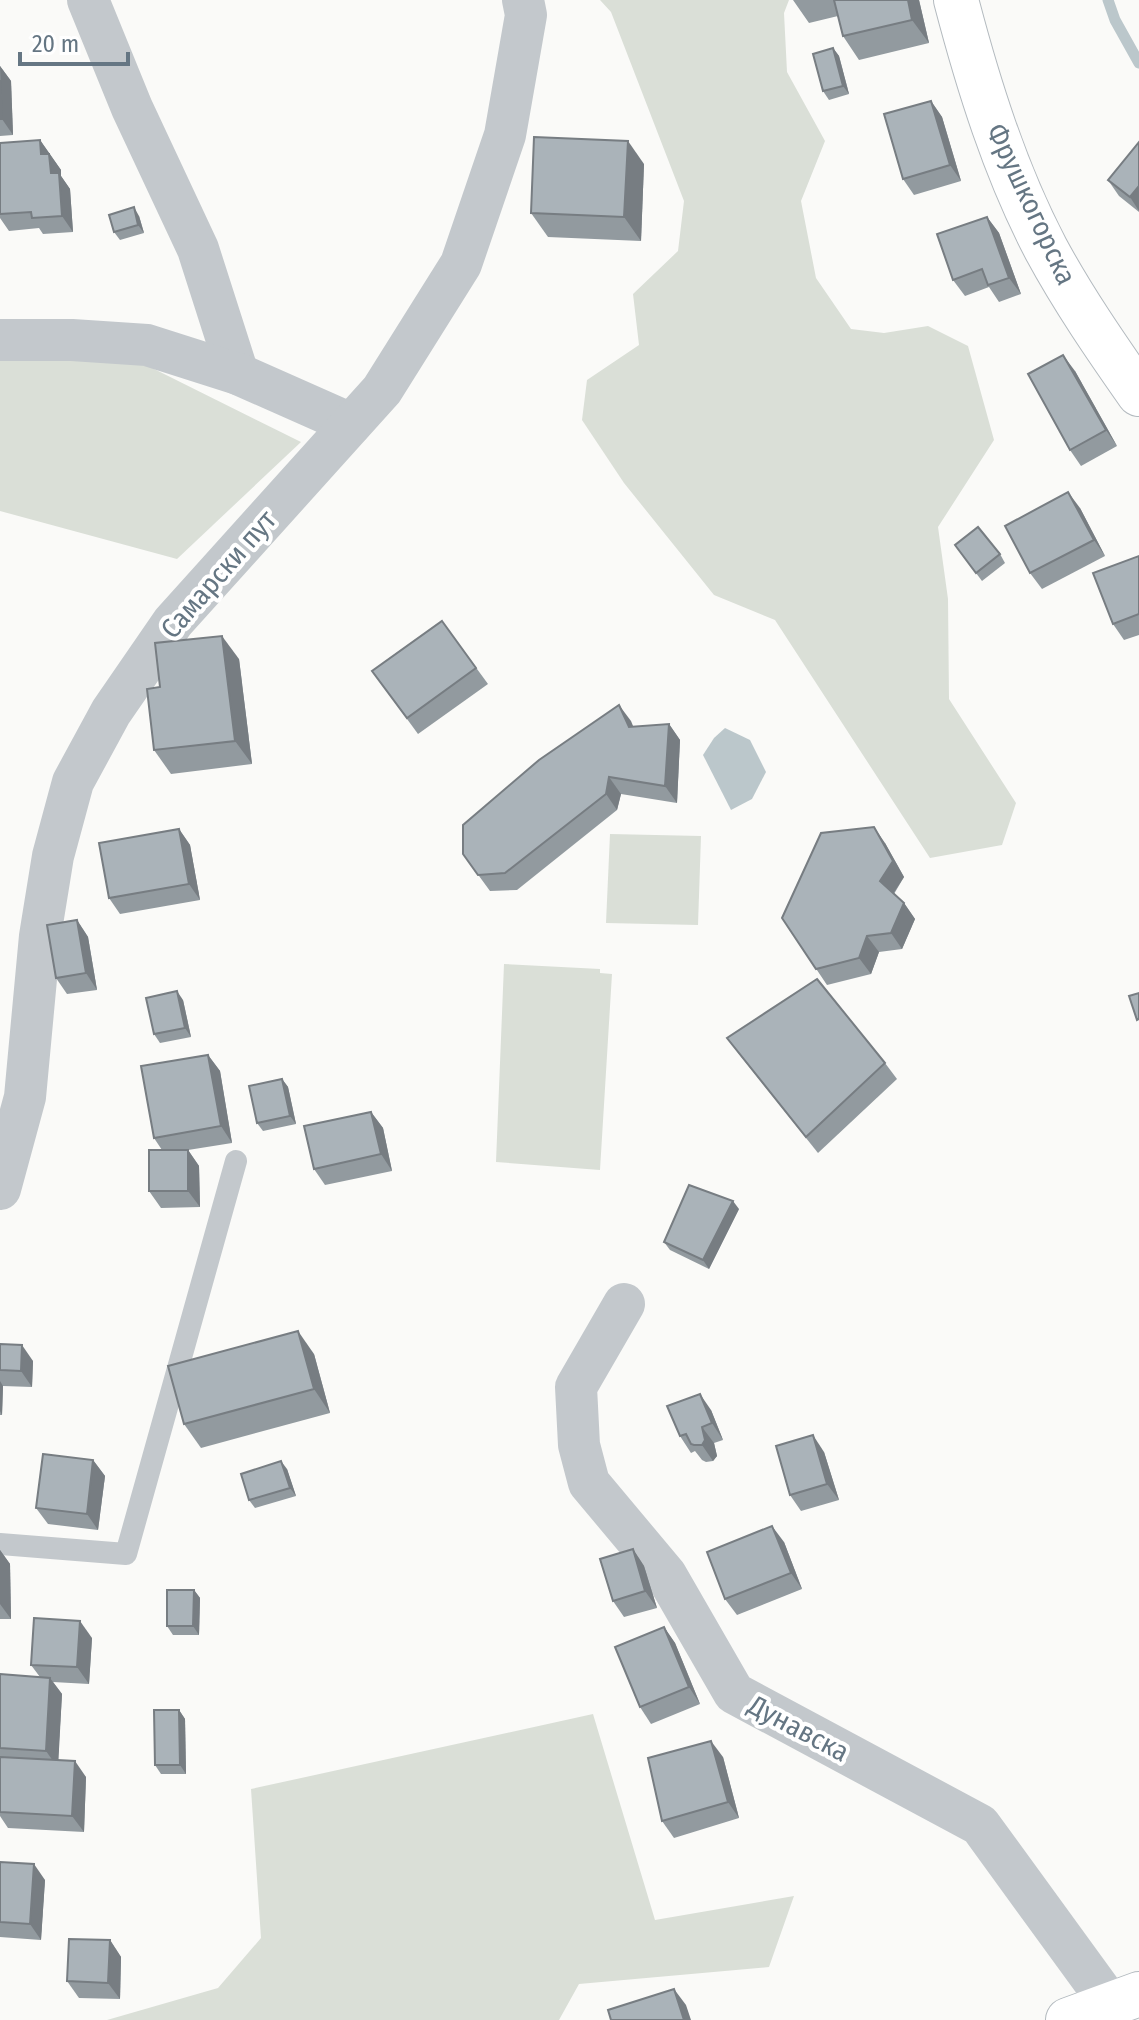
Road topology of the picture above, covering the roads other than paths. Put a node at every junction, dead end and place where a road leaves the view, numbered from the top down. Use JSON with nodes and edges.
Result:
{"nodes":[{"id":1,"x":88,"y":0,"type":"edge"},
{"id":2,"x":523,"y":0,"type":"edge"},
{"id":3,"x":956,"y":0,"type":"edge"},
{"id":4,"x":0,"y":340,"type":"edge"},
{"id":5,"x":238,"y":374,"type":"junction"},
{"id":6,"x":1139,"y":394,"type":"edge"},
{"id":7,"x":351,"y":424,"type":"junction"},
{"id":8,"x":16,"y":1009,"type":"edge"},
{"id":9,"x":236,"y":1161,"type":"dead end"},
{"id":10,"x":0,"y":1189,"type":"edge"},
{"id":11,"x":624,"y":1304,"type":"dead end"},
{"id":12,"x":0,"y":1544,"type":"edge"},
{"id":13,"x":1125,"y":1999,"type":"edge"},
{"id":14,"x":1068,"y":2020,"type":"edge"}],
"edges":[{"from":1,"to":5,"type":"street"},
{"from":2,"to":7,"type":"street","name":"Самарски пут"},
{"from":3,"to":6,"type":"street","name":"Фрушкогорска"},
{"from":4,"to":5,"type":"street"},
{"from":5,"to":7,"type":"street"},
{"from":7,"to":8,"type":"street","name":"Самарски пут"},
{"from":8,"to":10,"type":"street","name":"Самарски пут"},
{"from":9,"to":12,"type":"lane"},
{"from":11,"to":13,"type":"street","name":"Дунавска"},
{"from":13,"to":14,"type":"street","name":"Дунавска"}]}
